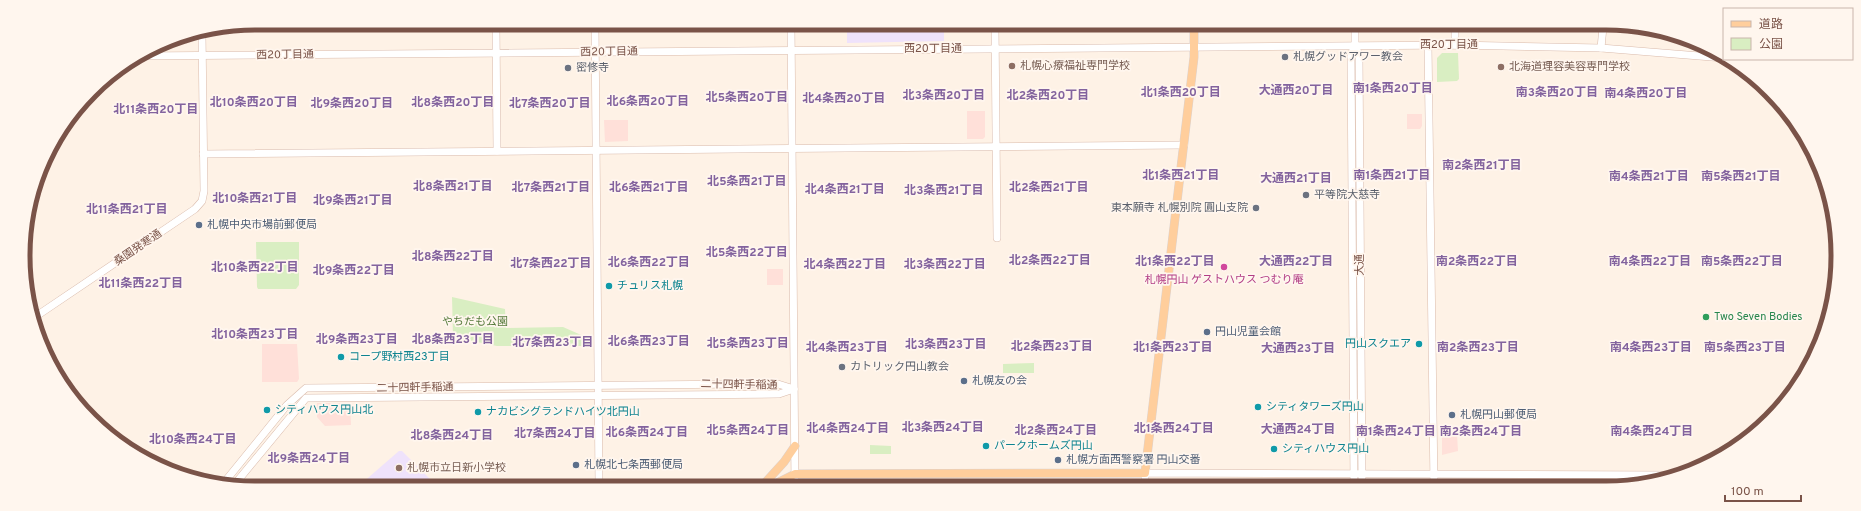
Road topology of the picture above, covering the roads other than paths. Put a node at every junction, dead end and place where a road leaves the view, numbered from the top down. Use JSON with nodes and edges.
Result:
{"nodes":[{"id":1,"x":496,"y":30,"type":"edge"},
{"id":2,"x":594,"y":30,"type":"edge"},
{"id":3,"x":791,"y":30,"type":"edge"},
{"id":4,"x":995,"y":30,"type":"edge"},
{"id":5,"x":1194,"y":30,"type":"edge"},
{"id":6,"x":1355,"y":30,"type":"edge"},
{"id":7,"x":1455,"y":30,"type":"edge"},
{"id":8,"x":1603,"y":30,"type":"edge"},
{"id":9,"x":202,"y":37,"type":"edge"},
{"id":10,"x":1355,"y":45,"type":"junction"},
{"id":11,"x":1428,"y":45,"type":"junction"},
{"id":12,"x":1455,"y":45,"type":"junction"},
{"id":13,"x":1194,"y":47,"type":"junction"},
{"id":14,"x":1601,"y":48,"type":"junction"},
{"id":15,"x":996,"y":49,"type":"junction"},
{"id":16,"x":791,"y":50,"type":"junction"},
{"id":17,"x":595,"y":52,"type":"junction"},
{"id":18,"x":497,"y":53,"type":"junction"},
{"id":19,"x":150,"y":56,"type":"edge"},
{"id":20,"x":202,"y":56,"type":"junction"},
{"id":21,"x":1713,"y":57,"type":"edge"},
{"id":22,"x":1184,"y":145,"type":"junction"},
{"id":23,"x":996,"y":146,"type":"junction"},
{"id":24,"x":792,"y":149,"type":"junction"},
{"id":25,"x":596,"y":150,"type":"junction"},
{"id":26,"x":497,"y":151,"type":"junction"},
{"id":27,"x":203,"y":154,"type":"junction"},
{"id":28,"x":997,"y":238,"type":"dead end"},
{"id":29,"x":38,"y":315,"type":"edge"},
{"id":30,"x":598,"y":385,"type":"junction"},
{"id":31,"x":794,"y":389,"type":"junction"},
{"id":32,"x":598,"y":396,"type":"junction"},
{"id":33,"x":795,"y":446,"type":"junction"},
{"id":34,"x":1145,"y":473,"type":"junction"},
{"id":35,"x":795,"y":474,"type":"junction"},
{"id":36,"x":1358,"y":474,"type":"junction"},
{"id":37,"x":1434,"y":474,"type":"junction"},
{"id":38,"x":1657,"y":475,"type":"edge"},
{"id":39,"x":226,"y":479,"type":"edge"},
{"id":40,"x":238,"y":481,"type":"edge"},
{"id":41,"x":599,"y":481,"type":"edge"},
{"id":42,"x":767,"y":481,"type":"edge"},
{"id":43,"x":780,"y":481,"type":"edge"},
{"id":44,"x":795,"y":481,"type":"edge"},
{"id":45,"x":1144,"y":481,"type":"edge"},
{"id":46,"x":1356,"y":481,"type":"edge"},
{"id":47,"x":1360,"y":481,"type":"edge"},
{"id":48,"x":1434,"y":481,"type":"edge"}],
"edges":[{"from":1,"to":18,"type":"street"},
{"from":2,"to":17,"type":"street"},
{"from":3,"to":16,"type":"street"},
{"from":4,"to":15,"type":"street"},
{"from":5,"to":13,"type":"main road"},
{"from":6,"to":10,"type":"street","name":"大通"},
{"from":7,"to":12,"type":"street"},
{"from":8,"to":14,"type":"street"},
{"from":9,"to":20,"type":"street","name":"桑園発寒通"},
{"from":10,"to":11,"type":"street","name":"西20丁目通"},
{"from":10,"to":13,"type":"street","name":"西20丁目通"},
{"from":10,"to":36,"type":"street","name":"大通"},
{"from":11,"to":12,"type":"street","name":"西20丁目通"},
{"from":11,"to":37,"type":"street"},
{"from":12,"to":14,"type":"street","name":"西20丁目通"},
{"from":13,"to":15,"type":"street","name":"西20丁目通"},
{"from":13,"to":22,"type":"main road"},
{"from":14,"to":21,"type":"street","name":"西20丁目通"},
{"from":15,"to":16,"type":"street","name":"西20丁目通"},
{"from":15,"to":23,"type":"street"},
{"from":16,"to":17,"type":"street","name":"西20丁目通"},
{"from":16,"to":24,"type":"street"},
{"from":17,"to":18,"type":"street","name":"西20丁目通"},
{"from":17,"to":25,"type":"street"},
{"from":18,"to":20,"type":"street","name":"西20丁目通"},
{"from":18,"to":26,"type":"street"},
{"from":19,"to":20,"type":"street","name":"西20丁目通"},
{"from":20,"to":27,"type":"street","name":"桑園発寒通"},
{"from":22,"to":23,"type":"street"},
{"from":22,"to":34,"type":"main road"},
{"from":23,"to":24,"type":"street"},
{"from":23,"to":28,"type":"street"},
{"from":24,"to":25,"type":"street"},
{"from":24,"to":31,"type":"street"},
{"from":25,"to":26,"type":"street"},
{"from":25,"to":30,"type":"street"},
{"from":26,"to":27,"type":"street"},
{"from":27,"to":29,"type":"street","name":"桑園発寒通"},
{"from":30,"to":31,"type":"street","name":"二十四軒手稲通"},
{"from":30,"to":32,"type":"street"},
{"from":30,"to":39,"type":"street","name":"二十四軒手稲通"},
{"from":31,"to":32,"type":"street","name":"二十四軒手稲通"},
{"from":31,"to":33,"type":"street"},
{"from":32,"to":40,"type":"street","name":"二十四軒手稲通"},
{"from":32,"to":41,"type":"street"},
{"from":33,"to":35,"type":"street"},
{"from":33,"to":42,"type":"main road"},
{"from":34,"to":35,"type":"main road"},
{"from":34,"to":36,"type":"street"},
{"from":34,"to":45,"type":"street"},
{"from":35,"to":43,"type":"main road"},
{"from":35,"to":44,"type":"street"},
{"from":36,"to":37,"type":"street"},
{"from":36,"to":46,"type":"street","name":"大通"},
{"from":36,"to":47,"type":"street","name":"大通"},
{"from":37,"to":38,"type":"street"},
{"from":37,"to":48,"type":"street"}]}
